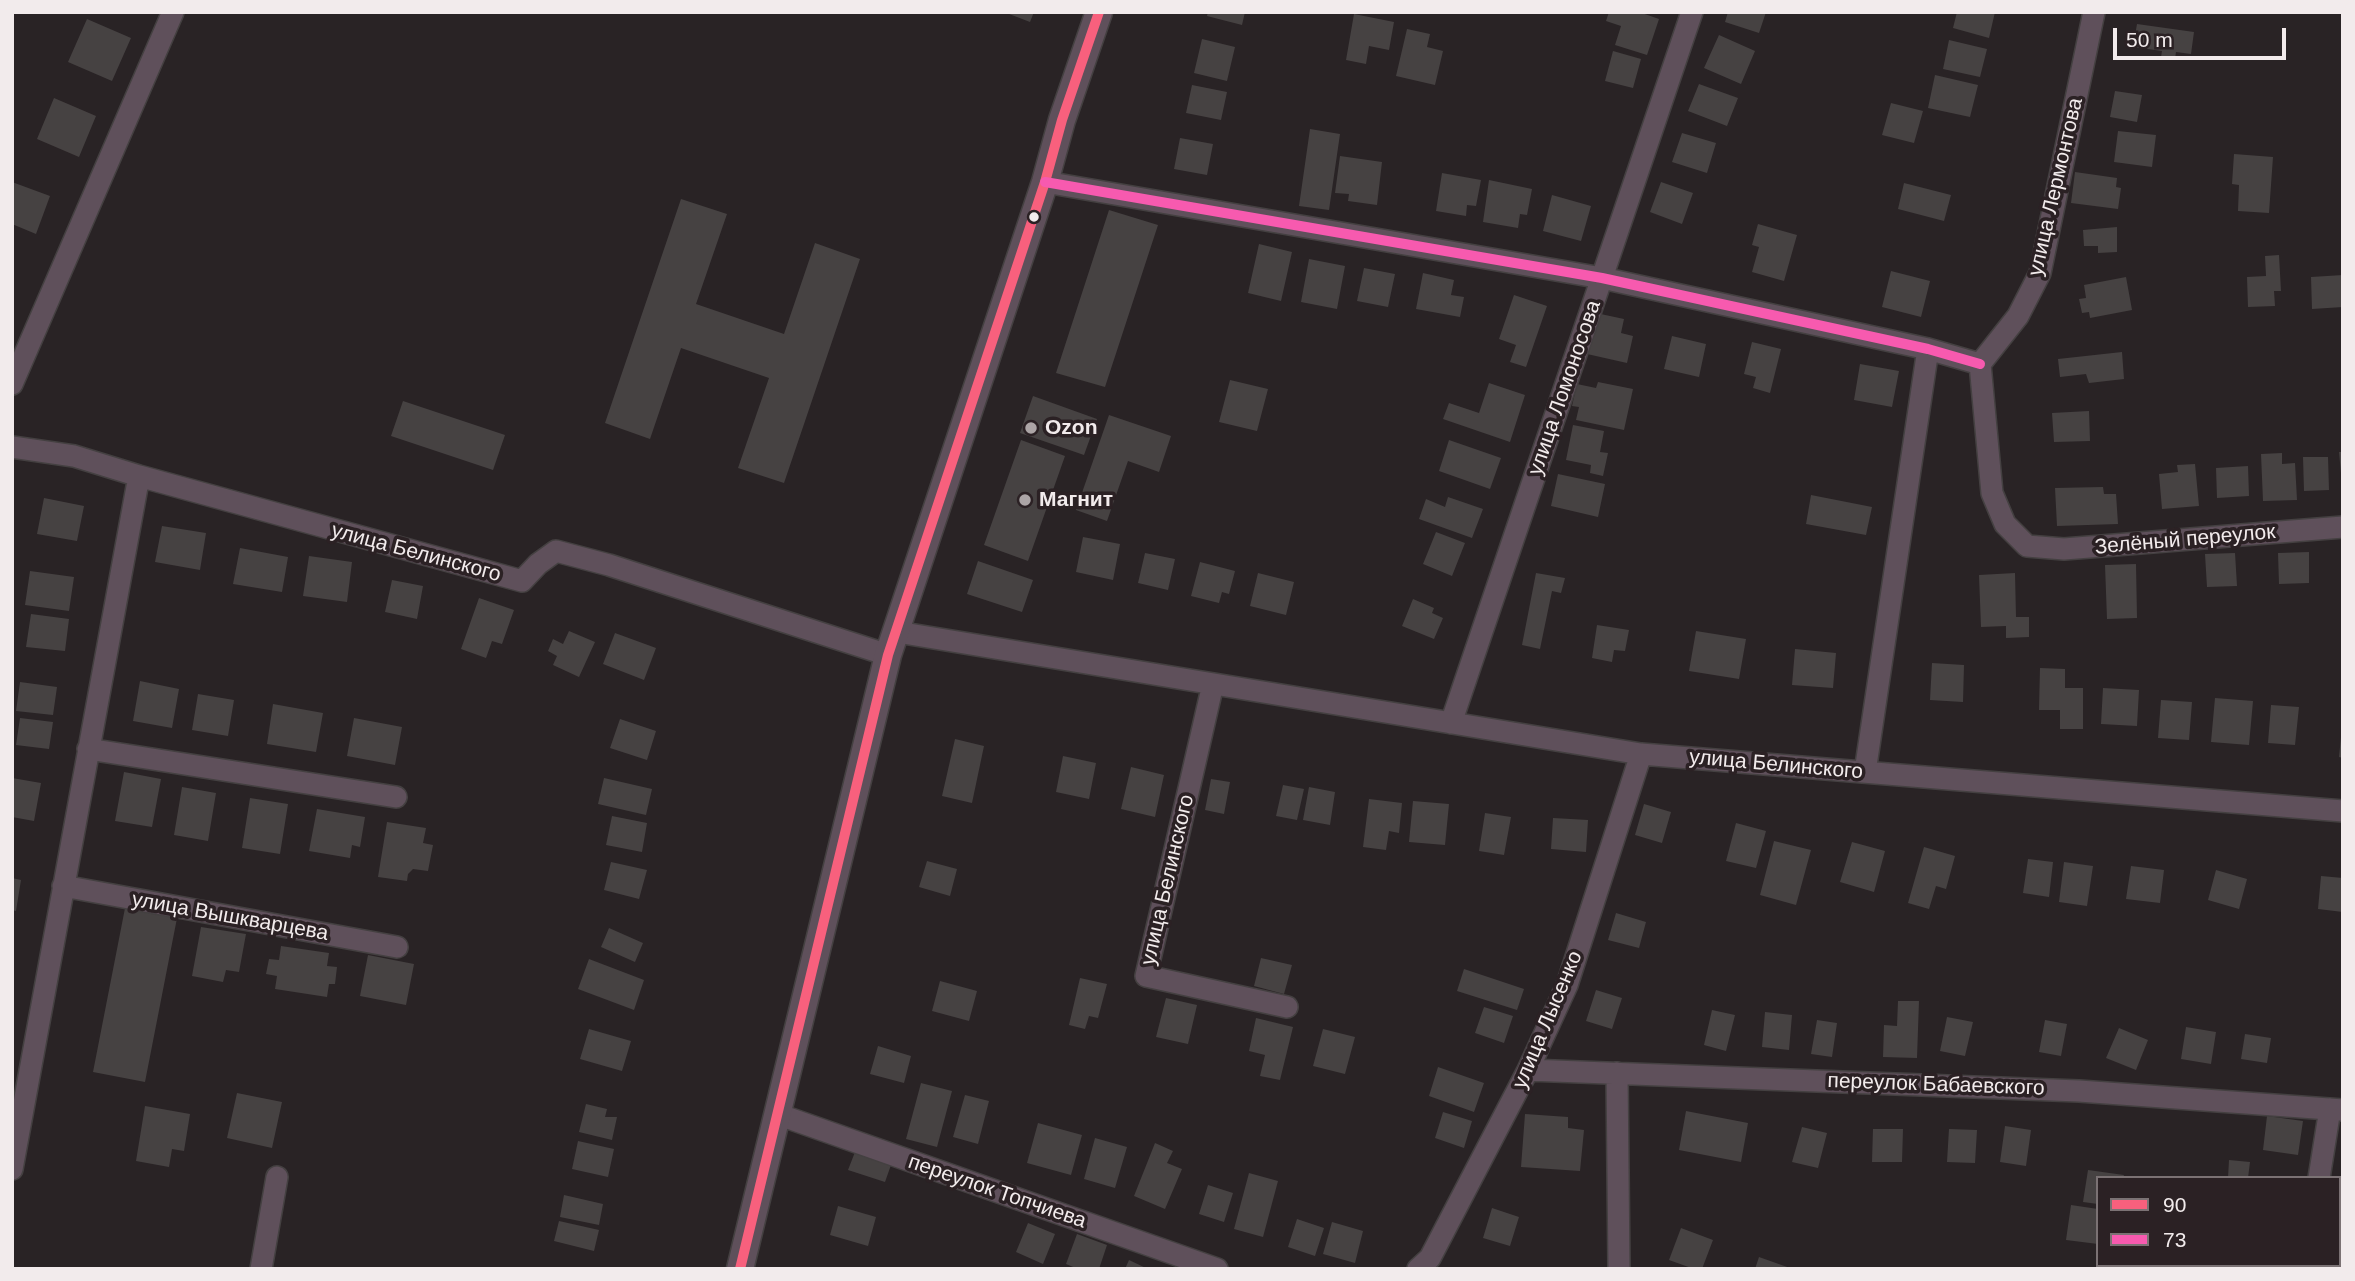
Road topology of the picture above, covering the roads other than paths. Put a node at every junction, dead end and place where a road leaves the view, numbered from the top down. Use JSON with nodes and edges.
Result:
{"nodes":[{"id":1,"x":173,"y":12,"type":"edge"},
{"id":2,"x":1099,"y":12,"type":"edge"},
{"id":3,"x":1692,"y":12,"type":"edge"},
{"id":4,"x":2094,"y":12,"type":"edge"},
{"id":5,"x":1045,"y":183,"type":"junction"},
{"id":6,"x":1602,"y":278,"type":"junction"},
{"id":7,"x":1928,"y":349,"type":"junction"},
{"id":8,"x":1980,"y":364,"type":"junction"},
{"id":9,"x":12,"y":384,"type":"edge"},
{"id":10,"x":12,"y":447,"type":"edge"},
{"id":11,"x":139,"y":476,"type":"junction"},
{"id":12,"x":2343,"y":527,"type":"edge"},
{"id":13,"x":892,"y":644,"type":"junction"},
{"id":14,"x":1213,"y":684,"type":"junction"},
{"id":15,"x":1451,"y":723,"type":"junction"},
{"id":16,"x":88,"y":749,"type":"junction"},
{"id":17,"x":1641,"y":754,"type":"junction"},
{"id":18,"x":1865,"y":772,"type":"junction"},
{"id":19,"x":396,"y":797,"type":"dead end"},
{"id":20,"x":2343,"y":811,"type":"edge"},
{"id":21,"x":63,"y":887,"type":"junction"},
{"id":22,"x":397,"y":947,"type":"dead end"},
{"id":23,"x":1287,"y":1007,"type":"dead end"},
{"id":24,"x":1528,"y":1070,"type":"junction"},
{"id":25,"x":1617,"y":1073,"type":"junction"},
{"id":26,"x":2337,"y":1109,"type":"edge"},
{"id":27,"x":777,"y":1114,"type":"junction"},
{"id":28,"x":12,"y":1169,"type":"edge"},
{"id":29,"x":2320,"y":1176,"type":"edge"},
{"id":30,"x":277,"y":1177,"type":"dead end"},
{"id":31,"x":261,"y":1269,"type":"edge"},
{"id":32,"x":740,"y":1269,"type":"edge"},
{"id":33,"x":1217,"y":1269,"type":"edge"},
{"id":34,"x":1418,"y":1269,"type":"edge"},
{"id":35,"x":1619,"y":1269,"type":"edge"}],
"edges":[{"from":1,"to":9,"type":"street"},
{"from":2,"to":5,"type":"street"},
{"from":3,"to":6,"type":"street","name":"улица Ломоносова"},
{"from":4,"to":8,"type":"street","name":"улица Лермонтова"},
{"from":5,"to":6,"type":"street"},
{"from":5,"to":13,"type":"street"},
{"from":6,"to":7,"type":"street"},
{"from":6,"to":15,"type":"street","name":"улица Ломоносова"},
{"from":7,"to":8,"type":"street"},
{"from":7,"to":18,"type":"street"},
{"from":8,"to":12,"type":"street","name":"Зелёный переулок"},
{"from":10,"to":11,"type":"street","name":"улица Белинского"},
{"from":11,"to":13,"type":"street","name":"улица Белинского"},
{"from":11,"to":16,"type":"street"},
{"from":13,"to":14,"type":"street","name":"улица Белинского"},
{"from":13,"to":27,"type":"street"},
{"from":14,"to":15,"type":"street","name":"улица Белинского"},
{"from":14,"to":23,"type":"street","name":"улица Белинского"},
{"from":15,"to":17,"type":"street","name":"улица Белинского"},
{"from":16,"to":19,"type":"street"},
{"from":16,"to":21,"type":"street"},
{"from":17,"to":18,"type":"street","name":"улица Белинского"},
{"from":17,"to":24,"type":"street","name":"улица Лысенко"},
{"from":18,"to":20,"type":"street","name":"улица Белинского"},
{"from":21,"to":22,"type":"street","name":"улица Вышкварцева"},
{"from":21,"to":28,"type":"street"},
{"from":24,"to":25,"type":"street","name":"переулок Бабаевского"},
{"from":24,"to":34,"type":"street","name":"улица Лысенко"},
{"from":25,"to":26,"type":"street","name":"переулок Бабаевского"},
{"from":25,"to":35,"type":"street"},
{"from":26,"to":29,"type":"street"},
{"from":27,"to":32,"type":"street"},
{"from":27,"to":33,"type":"street","name":"переулок Топчиева"},
{"from":30,"to":31,"type":"street"}]}
